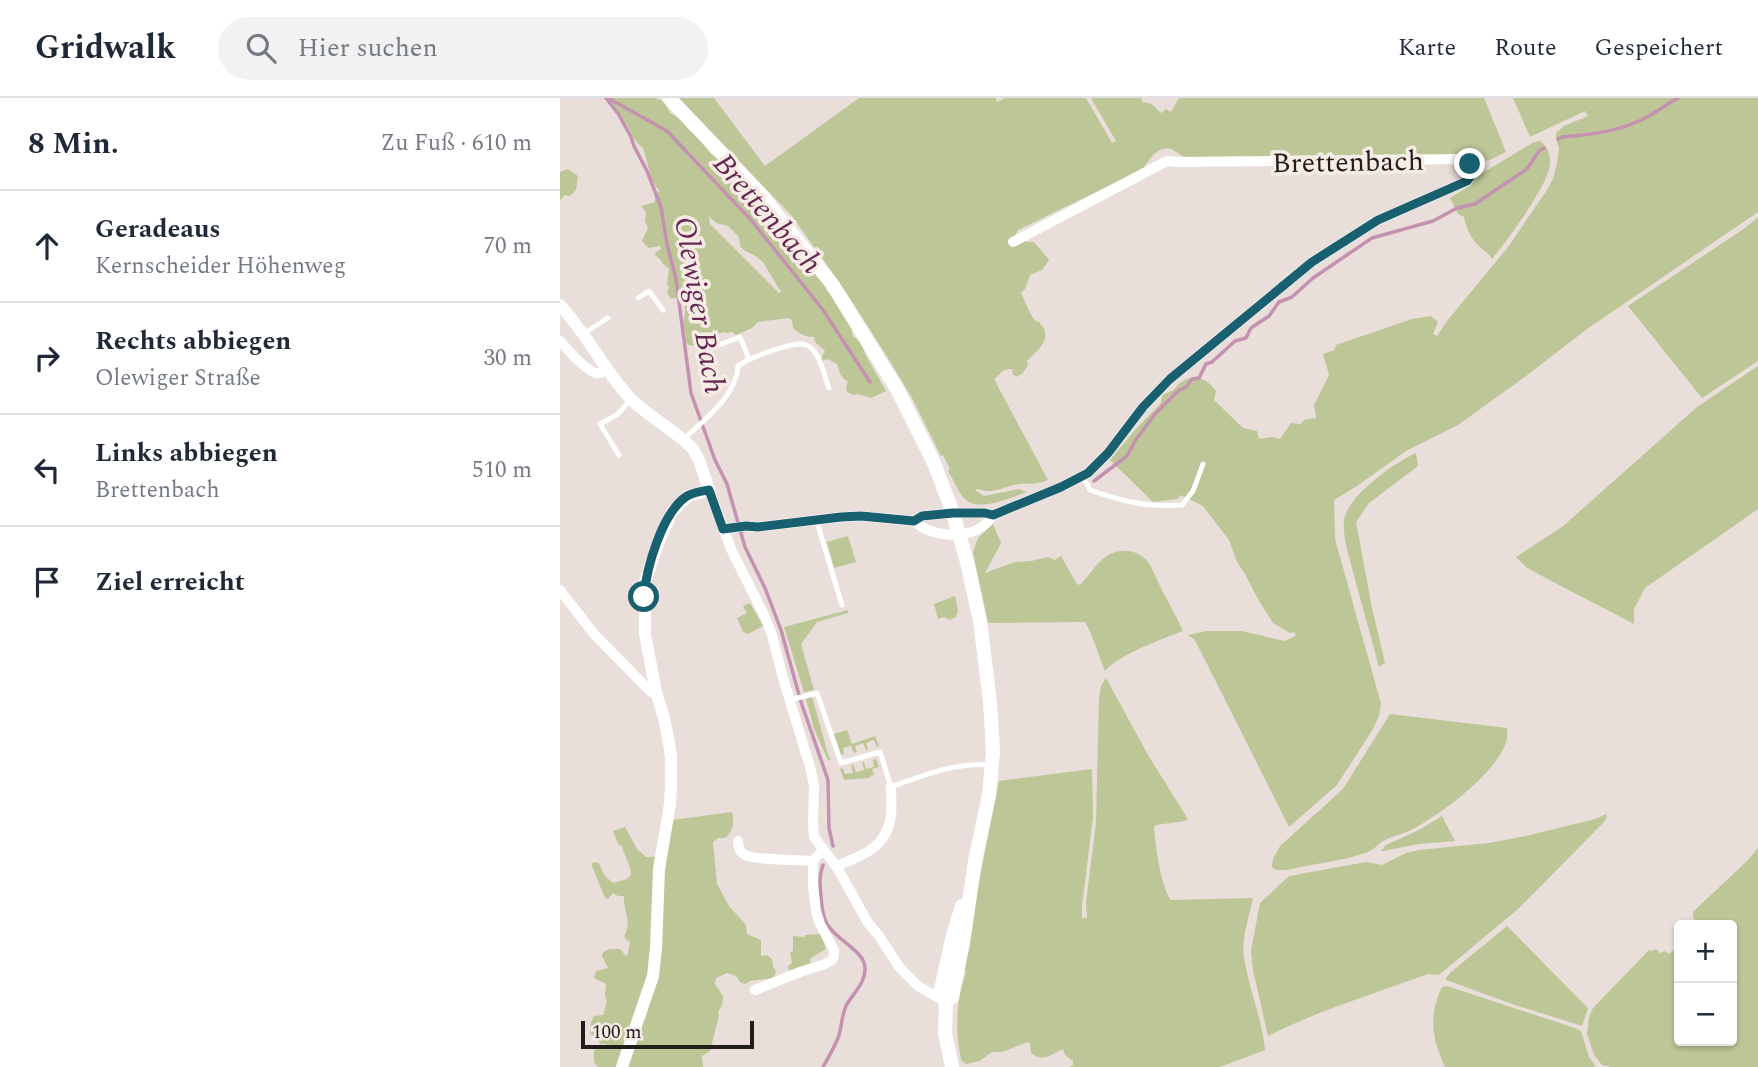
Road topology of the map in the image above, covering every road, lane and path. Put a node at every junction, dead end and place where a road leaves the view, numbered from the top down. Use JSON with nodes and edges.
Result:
{"nodes":[{"id":1,"x":669,"y":98,"type":"edge"},
{"id":2,"x":1013,"y":242,"type":"dead end"},
{"id":3,"x":638,"y":298,"type":"dead end"},
{"id":4,"x":560,"y":305,"type":"edge"},
{"id":5,"x":663,"y":310,"type":"dead end"},
{"id":6,"x":608,"y":318,"type":"dead end"},
{"id":7,"x":583,"y":334,"type":"junction"},
{"id":8,"x":560,"y":341,"type":"edge"},
{"id":9,"x":710,"y":348,"type":"dead end"},
{"id":10,"x":749,"y":359,"type":"junction"},
{"id":11,"x":607,"y":369,"type":"junction"},
{"id":12,"x":829,"y":388,"type":"dead end"},
{"id":13,"x":631,"y":399,"type":"junction"},
{"id":14,"x":683,"y":440,"type":"junction"},
{"id":15,"x":619,"y":455,"type":"dead end"},
{"id":16,"x":1203,"y":464,"type":"dead end"},
{"id":17,"x":1083,"y":476,"type":"junction"},
{"id":18,"x":709,"y":490,"type":"junction"},
{"id":19,"x":953,"y":513,"type":"junction"},
{"id":20,"x":993,"y":515,"type":"junction"},
{"id":21,"x":816,"y":519,"type":"junction"},
{"id":22,"x":914,"y":521,"type":"junction"},
{"id":23,"x":729,"y":528,"type":"junction"},
{"id":24,"x":960,"y":534,"type":"junction"},
{"id":25,"x":560,"y":590,"type":"edge"},
{"id":26,"x":842,"y":605,"type":"dead end"},
{"id":27,"x":656,"y":692,"type":"junction"},
{"id":28,"x":793,"y":699,"type":"junction"},
{"id":29,"x":992,"y":765,"type":"junction"},
{"id":30,"x":891,"y":787,"type":"junction"},
{"id":31,"x":738,"y":841,"type":"dead end"},
{"id":32,"x":823,"y":850,"type":"junction"},
{"id":33,"x":813,"y":861,"type":"junction"},
{"id":34,"x":836,"y":866,"type":"junction"},
{"id":35,"x":755,"y":990,"type":"dead end"},
{"id":36,"x":946,"y":1002,"type":"junction"},
{"id":37,"x":622,"y":1067,"type":"edge"},
{"id":38,"x":952,"y":1067,"type":"edge"}],
"edges":[{"from":1,"to":19,"type":"main road"},
{"from":2,"to":17,"type":"street","name":"Brettenbach"},
{"from":3,"to":5,"type":"lane"},
{"from":4,"to":7,"type":"street"},
{"from":6,"to":7,"type":"lane"},
{"from":7,"to":11,"type":"street"},
{"from":8,"to":11,"type":"street"},
{"from":9,"to":10,"type":"lane"},
{"from":10,"to":12,"type":"lane"},
{"from":10,"to":14,"type":"lane"},
{"from":11,"to":13,"type":"street"},
{"from":13,"to":14,"type":"street"},
{"from":13,"to":15,"type":"lane"},
{"from":14,"to":18,"type":"street"},
{"from":16,"to":17,"type":"lane"},
{"from":17,"to":20,"type":"street","name":"Brettenbach"},
{"from":18,"to":23,"type":"street"},
{"from":18,"to":27,"type":"street"},
{"from":19,"to":20,"type":"street","name":"Brettenbach"},
{"from":19,"to":22,"type":"street","name":"Brettenbach"},
{"from":19,"to":24,"type":"main road"},
{"from":20,"to":24,"type":"street","name":"Brettenbach"},
{"from":21,"to":22,"type":"street","name":"Brettenbach"},
{"from":21,"to":23,"type":"street","name":"Brettenbach"},
{"from":21,"to":26,"type":"lane"},
{"from":22,"to":24,"type":"street","name":"Brettenbach"},
{"from":23,"to":28,"type":"street"},
{"from":24,"to":29,"type":"main road"},
{"from":25,"to":27,"type":"street"},
{"from":27,"to":37,"type":"street"},
{"from":28,"to":30,"type":"lane"},
{"from":28,"to":32,"type":"street"},
{"from":29,"to":30,"type":"lane"},
{"from":29,"to":36,"type":"main road"},
{"from":30,"to":34,"type":"street"},
{"from":31,"to":33,"type":"street"},
{"from":32,"to":33,"type":"street"},
{"from":32,"to":34,"type":"street"},
{"from":33,"to":35,"type":"street"},
{"from":34,"to":36,"type":"street"},
{"from":36,"to":38,"type":"main road"}]}
